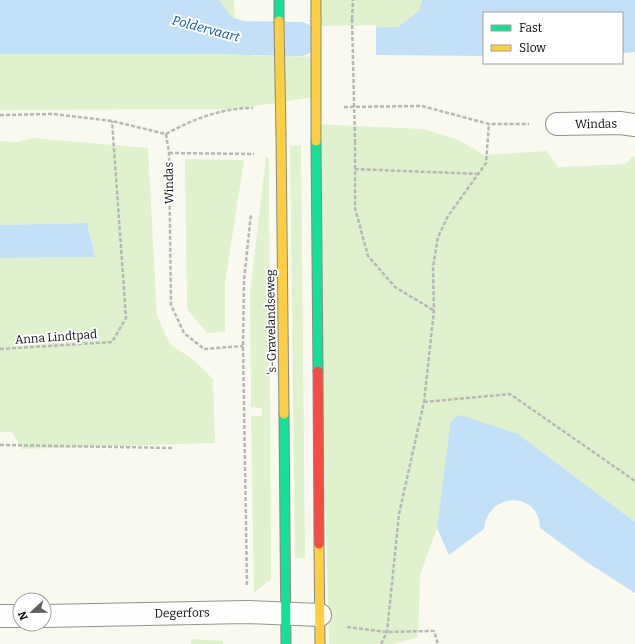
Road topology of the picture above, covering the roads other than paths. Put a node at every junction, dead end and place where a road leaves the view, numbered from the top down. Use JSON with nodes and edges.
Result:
{"nodes":[{"id":1,"x":279,"y":0,"type":"edge"},
{"id":2,"x":316,"y":0,"type":"edge"},
{"id":3,"x":557,"y":124,"type":"road end"},
{"id":4,"x":635,"y":125,"type":"edge"},
{"id":5,"x":286,"y":613,"type":"junction"},
{"id":6,"x":320,"y":615,"type":"junction"},
{"id":7,"x":0,"y":616,"type":"edge"},
{"id":8,"x":12,"y":616,"type":"edge"},
{"id":9,"x":52,"y":616,"type":"edge"},
{"id":10,"x":286,"y":644,"type":"edge"},
{"id":11,"x":320,"y":644,"type":"edge"}],
"edges":[{"from":1,"to":5,"type":"main road","name":"'s-Gravelandseweg","bridge":true},
{"from":2,"to":6,"type":"main road","bridge":true},
{"from":3,"to":4,"type":"street","name":"Windas"},
{"from":5,"to":6,"type":"street","name":"Degerfors"},
{"from":5,"to":9,"type":"street","name":"Degerfors"},
{"from":5,"to":10,"type":"main road","name":"'s-Gravelandseweg"},
{"from":6,"to":11,"type":"main road"},
{"from":7,"to":8,"type":"street"}]}
